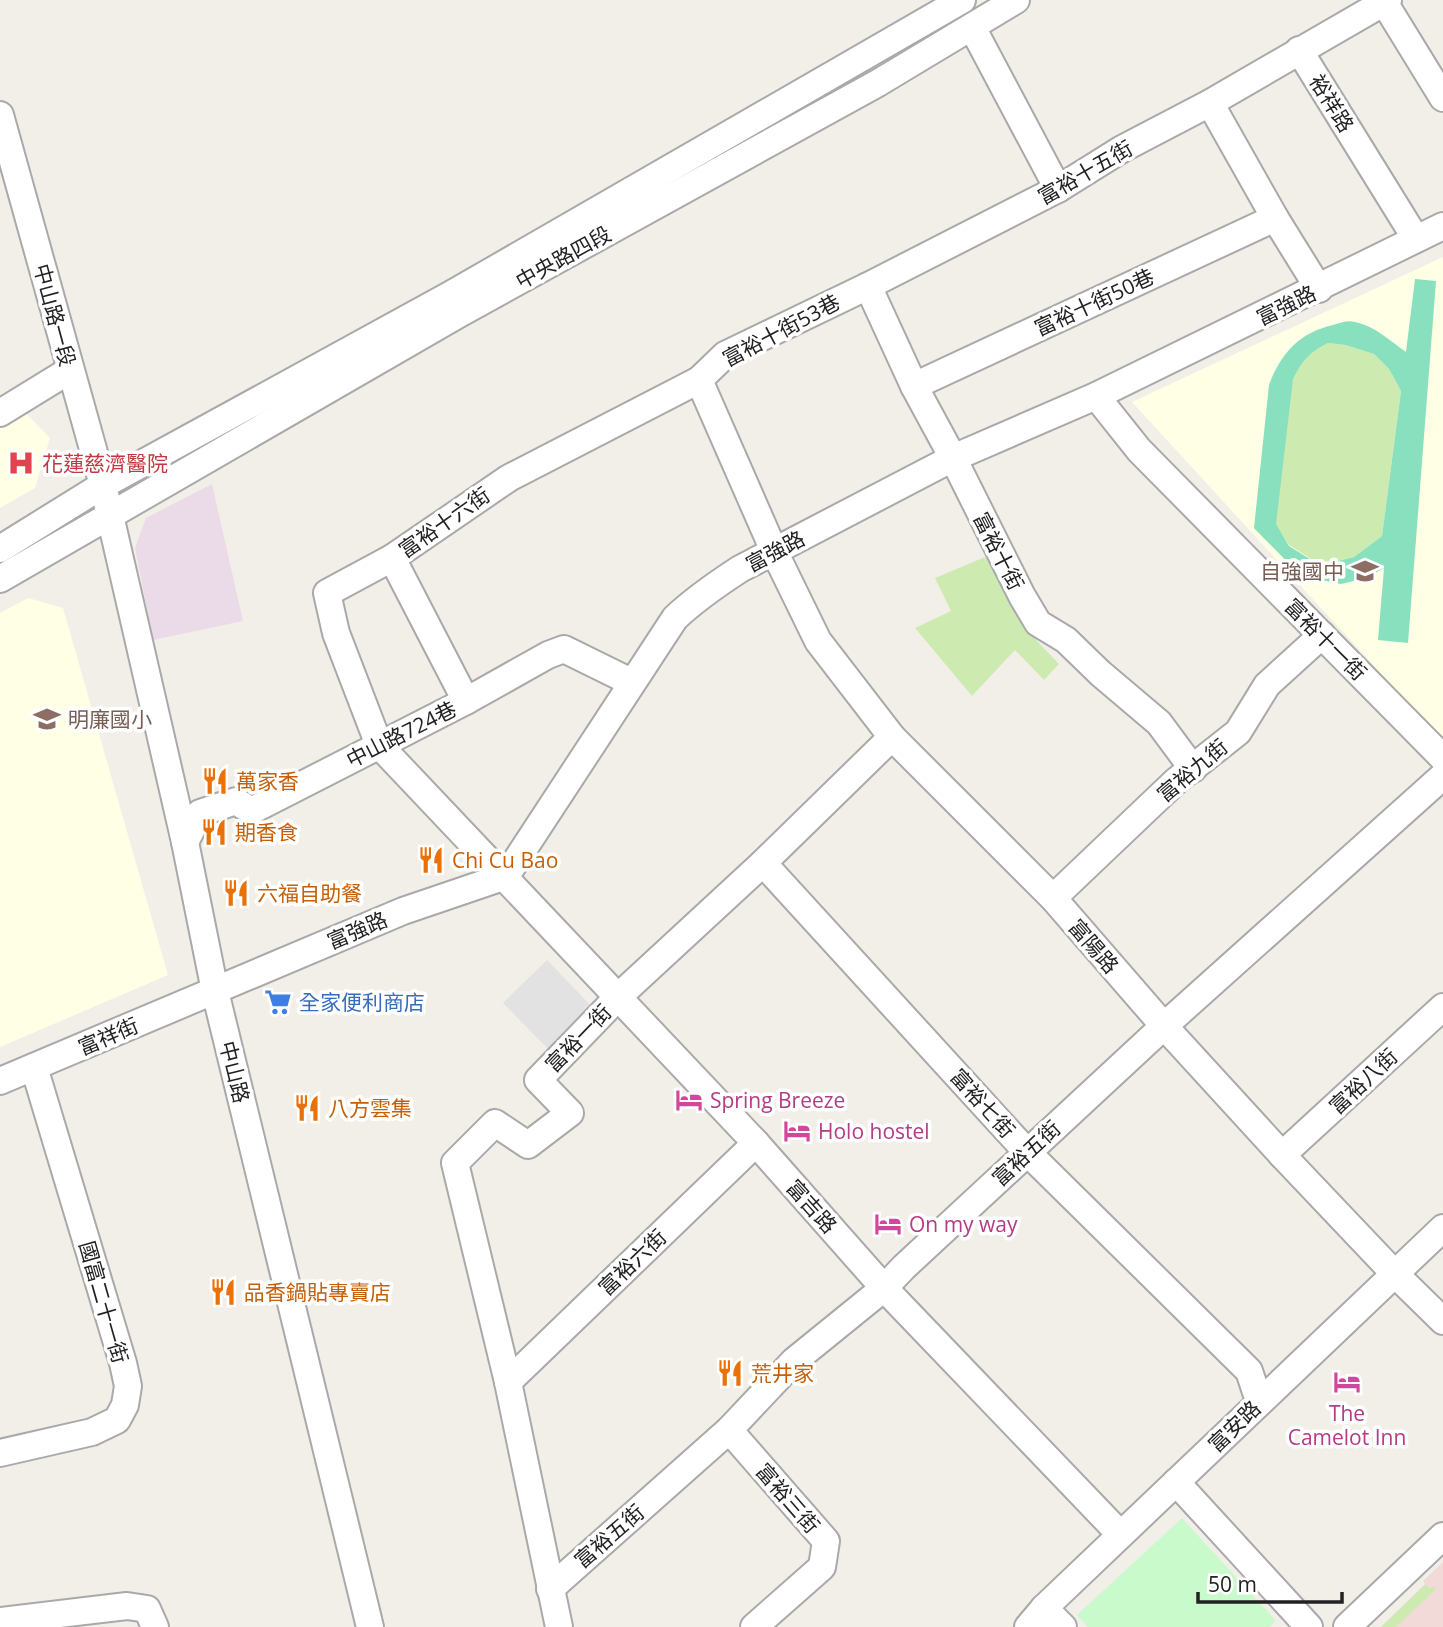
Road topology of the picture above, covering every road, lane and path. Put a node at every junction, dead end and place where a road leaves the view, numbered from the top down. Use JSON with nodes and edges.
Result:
{"nodes":[{"id":1,"x":962,"y":0,"type":"edge"},
{"id":2,"x":1016,"y":0,"type":"edge"},
{"id":3,"x":1386,"y":1,"type":"edge"},
{"id":4,"x":972,"y":27,"type":"junction"},
{"id":5,"x":1299,"y":50,"type":"junction"},
{"id":6,"x":1443,"y":98,"type":"edge"},
{"id":7,"x":1210,"y":103,"type":"junction"},
{"id":8,"x":0,"y":115,"type":"edge"},
{"id":9,"x":1058,"y":189,"type":"junction"},
{"id":10,"x":1275,"y":218,"type":"junction"},
{"id":11,"x":1443,"y":226,"type":"edge"},
{"id":12,"x":1416,"y":239,"type":"junction"},
{"id":13,"x":868,"y":286,"type":"junction"},
{"id":14,"x":1319,"y":289,"type":"junction"},
{"id":15,"x":70,"y":370,"type":"junction"},
{"id":16,"x":699,"y":380,"type":"junction"},
{"id":17,"x":914,"y":387,"type":"junction"},
{"id":18,"x":1096,"y":396,"type":"junction"},
{"id":19,"x":0,"y":413,"type":"edge"},
{"id":20,"x":953,"y":458,"type":"junction"},
{"id":21,"x":103,"y":485,"type":"junction"},
{"id":22,"x":109,"y":515,"type":"junction"},
{"id":23,"x":0,"y":549,"type":"edge"},
{"id":24,"x":774,"y":551,"type":"junction"},
{"id":25,"x":392,"y":558,"type":"junction"},
{"id":26,"x":0,"y":579,"type":"edge"},
{"id":27,"x":1322,"y":635,"type":"junction"},
{"id":28,"x":631,"y":682,"type":"junction"},
{"id":29,"x":466,"y":701,"type":"junction"},
{"id":30,"x":892,"y":737,"type":"junction"},
{"id":31,"x":379,"y":745,"type":"junction"},
{"id":32,"x":1443,"y":758,"type":"edge"},
{"id":33,"x":1193,"y":769,"type":"junction"},
{"id":34,"x":1443,"y":776,"type":"edge"},
{"id":35,"x":185,"y":842,"type":"junction"},
{"id":36,"x":762,"y":863,"type":"junction"},
{"id":37,"x":506,"y":876,"type":"junction"},
{"id":38,"x":1052,"y":898,"type":"junction"},
{"id":39,"x":215,"y":991,"type":"junction"},
{"id":40,"x":619,"y":996,"type":"junction"},
{"id":41,"x":1443,"y":1007,"type":"edge"},
{"id":42,"x":1164,"y":1026,"type":"junction"},
{"id":43,"x":34,"y":1067,"type":"junction"},
{"id":44,"x":0,"y":1081,"type":"edge"},
{"id":45,"x":756,"y":1143,"type":"junction"},
{"id":46,"x":1027,"y":1152,"type":"junction"},
{"id":47,"x":1282,"y":1155,"type":"junction"},
{"id":48,"x":1443,"y":1228,"type":"edge"},
{"id":49,"x":1394,"y":1273,"type":"junction"},
{"id":50,"x":884,"y":1288,"type":"junction"},
{"id":51,"x":1443,"y":1321,"type":"edge"},
{"id":52,"x":508,"y":1382,"type":"junction"},
{"id":53,"x":1259,"y":1401,"type":"junction"},
{"id":54,"x":729,"y":1430,"type":"junction"},
{"id":55,"x":0,"y":1453,"type":"edge"},
{"id":56,"x":1176,"y":1482,"type":"junction"},
{"id":57,"x":1121,"y":1534,"type":"junction"},
{"id":58,"x":1443,"y":1536,"type":"edge"},
{"id":59,"x":550,"y":1589,"type":"junction"},
{"id":60,"x":1036,"y":1617,"type":"edge"},
{"id":61,"x":0,"y":1622,"type":"edge"},
{"id":62,"x":155,"y":1627,"type":"edge"},
{"id":63,"x":370,"y":1627,"type":"edge"},
{"id":64,"x":559,"y":1627,"type":"edge"},
{"id":65,"x":754,"y":1627,"type":"edge"},
{"id":66,"x":1063,"y":1627,"type":"edge"},
{"id":67,"x":1309,"y":1627,"type":"edge"},
{"id":68,"x":1347,"y":1627,"type":"edge"}],
"edges":[{"from":1,"to":21,"type":"street","name":"中央路四段"},
{"from":2,"to":4,"type":"street","name":"中央路四段"},
{"from":3,"to":5,"type":"street","name":"裕祥路"},
{"from":3,"to":6,"type":"street","name":"裕祥路"},
{"from":4,"to":9,"type":"street"},
{"from":4,"to":22,"type":"street","name":"中央路四段"},
{"from":5,"to":7,"type":"street","name":"富裕十五街"},
{"from":5,"to":12,"type":"street","name":"裕祥路"},
{"from":7,"to":9,"type":"street","name":"富裕十五街"},
{"from":7,"to":10,"type":"street"},
{"from":8,"to":15,"type":"street","name":"中山路一段"},
{"from":9,"to":13,"type":"street","name":"富裕十五街"},
{"from":10,"to":14,"type":"street"},
{"from":10,"to":17,"type":"street","name":"富裕十街50巷"},
{"from":11,"to":12,"type":"street","name":"富強路"},
{"from":12,"to":14,"type":"street","name":"富強路"},
{"from":13,"to":16,"type":"street","name":"富裕十街53巷"},
{"from":13,"to":17,"type":"street","name":"富裕十街"},
{"from":14,"to":18,"type":"street","name":"富強路"},
{"from":15,"to":19,"type":"street"},
{"from":15,"to":21,"type":"street","name":"中山路一段"},
{"from":16,"to":24,"type":"street"},
{"from":16,"to":25,"type":"street","name":"富裕十六街"},
{"from":17,"to":20,"type":"street","name":"富裕十街"},
{"from":18,"to":20,"type":"street","name":"富強路"},
{"from":18,"to":27,"type":"street","name":"富裕十一街"},
{"from":20,"to":24,"type":"street","name":"富強路"},
{"from":20,"to":33,"type":"street","name":"富裕十街"},
{"from":21,"to":22,"type":"street","name":"中山路一段"},
{"from":21,"to":23,"type":"street","name":"中央路四段"},
{"from":22,"to":26,"type":"street","name":"中央路四段"},
{"from":22,"to":35,"type":"street","name":"中山路"},
{"from":24,"to":28,"type":"street","name":"富強路"},
{"from":24,"to":30,"type":"street","name":"富陽路"},
{"from":25,"to":29,"type":"street"},
{"from":25,"to":31,"type":"street","name":"富裕十六街"},
{"from":27,"to":32,"type":"street","name":"富裕十一街"},
{"from":27,"to":33,"type":"street","name":"富裕九街"},
{"from":28,"to":29,"type":"street","name":"中山路724巷"},
{"from":28,"to":37,"type":"street","name":"富強路"},
{"from":29,"to":31,"type":"street","name":"中山路724巷"},
{"from":30,"to":36,"type":"street","name":"富裕一街"},
{"from":30,"to":38,"type":"street","name":"富陽路"},
{"from":31,"to":35,"type":"street","name":"中山路724巷"},
{"from":31,"to":37,"type":"street","name":"富裕十六街"},
{"from":33,"to":38,"type":"street","name":"富裕九街"},
{"from":34,"to":42,"type":"street","name":"富裕五街"},
{"from":35,"to":39,"type":"street","name":"中山路"},
{"from":36,"to":40,"type":"street","name":"富裕一街"},
{"from":36,"to":46,"type":"street","name":"富裕七街"},
{"from":37,"to":39,"type":"street","name":"富強路"},
{"from":37,"to":40,"type":"street","name":"富吉路"},
{"from":38,"to":42,"type":"street","name":"富陽路"},
{"from":39,"to":43,"type":"street","name":"富祥街"},
{"from":39,"to":63,"type":"street","name":"中山路"},
{"from":40,"to":45,"type":"street","name":"富吉路"},
{"from":40,"to":52,"type":"street","name":"富裕一街"},
{"from":41,"to":47,"type":"street","name":"富裕八街"},
{"from":42,"to":46,"type":"street","name":"富裕五街"},
{"from":42,"to":47,"type":"street","name":"富陽路"},
{"from":43,"to":44,"type":"street","name":"富祥街"},
{"from":43,"to":55,"type":"street","name":"國富二十一街"},
{"from":45,"to":50,"type":"street","name":"富吉路"},
{"from":45,"to":52,"type":"street","name":"富裕六街"},
{"from":46,"to":50,"type":"street","name":"富裕五街"},
{"from":46,"to":53,"type":"street","name":"富裕七街"},
{"from":47,"to":49,"type":"street","name":"富陽路"},
{"from":48,"to":49,"type":"street","name":"富安路"},
{"from":49,"to":51,"type":"street","name":"富陽路"},
{"from":49,"to":53,"type":"street","name":"富安路"},
{"from":50,"to":54,"type":"street","name":"富裕五街"},
{"from":50,"to":57,"type":"street","name":"富吉路"},
{"from":52,"to":59,"type":"street","name":"富裕一街"},
{"from":53,"to":56,"type":"street","name":"富安路"},
{"from":54,"to":59,"type":"street","name":"富裕五街"},
{"from":54,"to":65,"type":"street","name":"富裕三街"},
{"from":56,"to":57,"type":"street","name":"富安路"},
{"from":56,"to":67,"type":"street"},
{"from":57,"to":60,"type":"street","name":"富安路"},
{"from":58,"to":68,"type":"street"},
{"from":59,"to":64,"type":"street","name":"富裕一街"},
{"from":60,"to":66,"type":"street"},
{"from":61,"to":62,"type":"street"}]}
